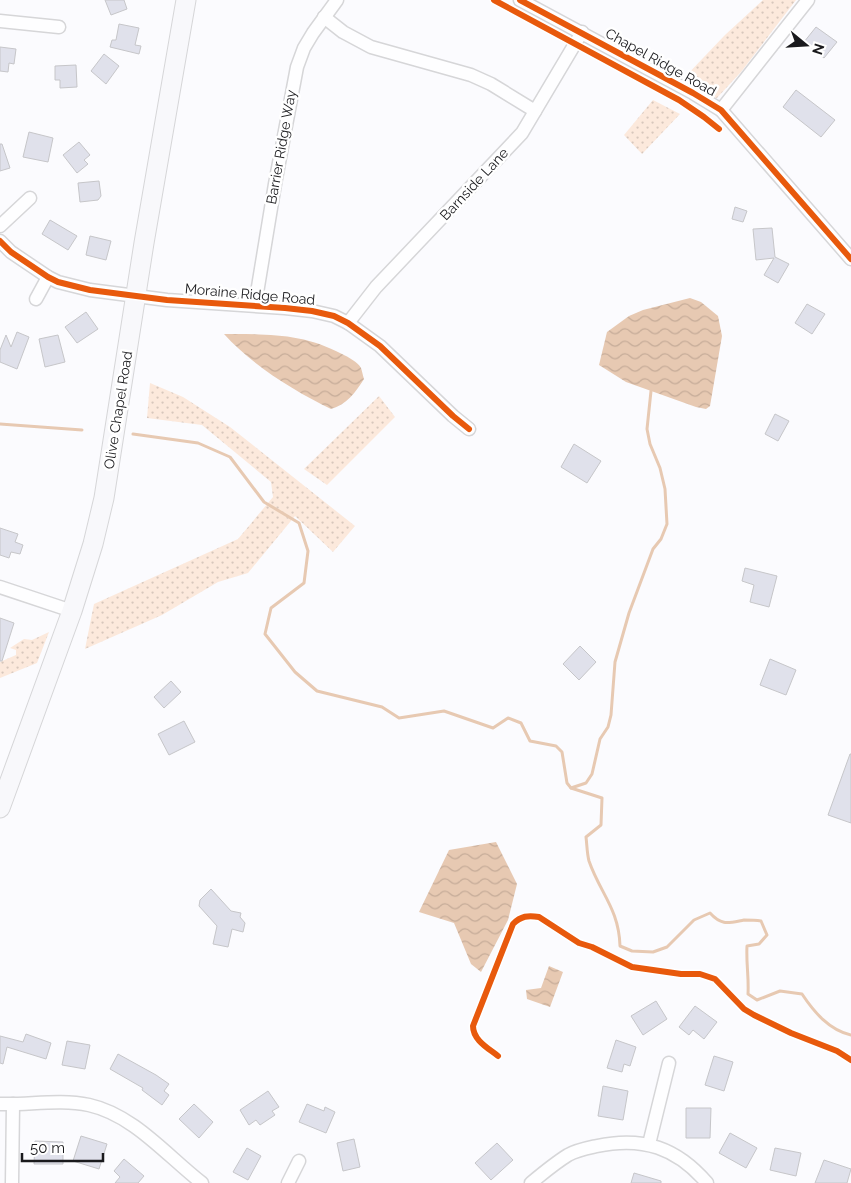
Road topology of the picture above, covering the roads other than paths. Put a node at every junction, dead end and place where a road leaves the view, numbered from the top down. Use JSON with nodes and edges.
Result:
{"nodes":[{"id":1,"x":186,"y":0,"type":"edge"},
{"id":2,"x":337,"y":0,"type":"edge"},
{"id":3,"x":520,"y":0,"type":"edge"},
{"id":4,"x":808,"y":0,"type":"edge"},
{"id":5,"x":324,"y":17,"type":"junction"},
{"id":6,"x":0,"y":21,"type":"edge"},
{"id":7,"x":59,"y":27,"type":"dead end"},
{"id":8,"x":582,"y":32,"type":"junction"},
{"id":9,"x":721,"y":110,"type":"junction"},
{"id":10,"x":535,"y":111,"type":"junction"},
{"id":11,"x":30,"y":198,"type":"dead end"},
{"id":12,"x":0,"y":226,"type":"edge"},
{"id":13,"x":0,"y":241,"type":"edge"},
{"id":14,"x":851,"y":259,"type":"edge"},
{"id":15,"x":48,"y":277,"type":"junction"},
{"id":16,"x":136,"y":296,"type":"junction"},
{"id":17,"x":36,"y":299,"type":"dead end"},
{"id":18,"x":255,"y":305,"type":"junction"},
{"id":19,"x":348,"y":323,"type":"junction"},
{"id":20,"x":469,"y":429,"type":"dead end"},
{"id":21,"x":0,"y":587,"type":"edge"},
{"id":22,"x":72,"y":611,"type":"junction"},
{"id":23,"x":0,"y":808,"type":"edge"},
{"id":24,"x":668,"y":1063,"type":"dead end"},
{"id":25,"x":6,"y":1104,"type":"edge"},
{"id":26,"x":649,"y":1144,"type":"junction"},
{"id":27,"x":299,"y":1161,"type":"dead end"},
{"id":28,"x":12,"y":1183,"type":"edge"},
{"id":29,"x":202,"y":1183,"type":"edge"},
{"id":30,"x":288,"y":1183,"type":"edge"},
{"id":31,"x":531,"y":1183,"type":"edge"},
{"id":32,"x":708,"y":1183,"type":"edge"}],
"edges":[{"from":1,"to":16,"type":"main road","name":"Olive Chapel Road"},
{"from":2,"to":5,"type":"street","name":"Barrier Ridge Way"},
{"from":3,"to":8,"type":"street","name":"Chapel Ridge Road"},
{"from":4,"to":9,"type":"street"},
{"from":5,"to":10,"type":"street"},
{"from":5,"to":18,"type":"street","name":"Barrier Ridge Way"},
{"from":6,"to":7,"type":"street"},
{"from":8,"to":9,"type":"street","name":"Chapel Ridge Road"},
{"from":8,"to":10,"type":"street","name":"Barnside Lane"},
{"from":9,"to":14,"type":"street","name":"Chapel Ridge Road"},
{"from":10,"to":19,"type":"street","name":"Barnside Lane"},
{"from":11,"to":12,"type":"street"},
{"from":13,"to":15,"type":"street","name":"Moraine Ridge Road"},
{"from":15,"to":16,"type":"street","name":"Moraine Ridge Road"},
{"from":15,"to":17,"type":"street"},
{"from":16,"to":18,"type":"street","name":"Moraine Ridge Road"},
{"from":16,"to":22,"type":"main road","name":"Olive Chapel Road"},
{"from":18,"to":19,"type":"street","name":"Moraine Ridge Road"},
{"from":19,"to":20,"type":"street","name":"Moraine Ridge Road"},
{"from":21,"to":22,"type":"street"},
{"from":22,"to":23,"type":"main road","name":"Olive Chapel Road"},
{"from":24,"to":26,"type":"street"},
{"from":25,"to":28,"type":"street"},
{"from":25,"to":29,"type":"street"},
{"from":26,"to":31,"type":"street"},
{"from":26,"to":32,"type":"street"},
{"from":27,"to":30,"type":"street"}]}
